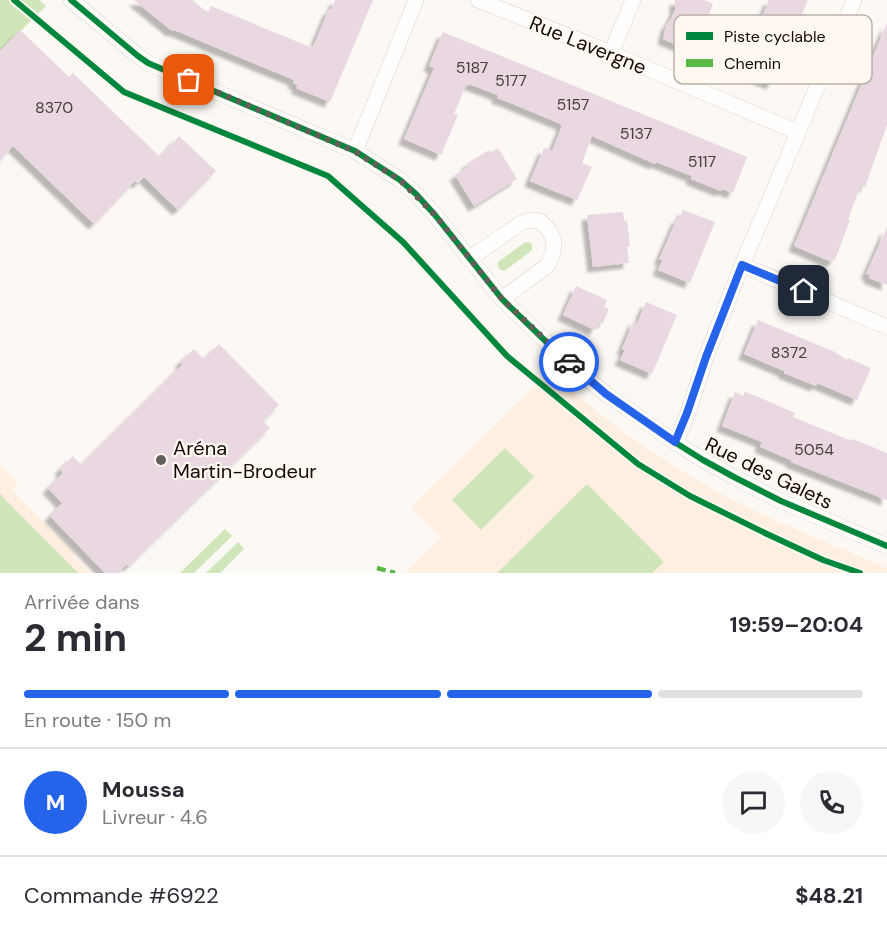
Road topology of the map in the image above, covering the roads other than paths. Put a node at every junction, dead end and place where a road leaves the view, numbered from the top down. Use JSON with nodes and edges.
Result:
{"nodes":[{"id":1,"x":71,"y":0,"type":"edge"},
{"id":2,"x":416,"y":0,"type":"edge"},
{"id":3,"x":478,"y":0,"type":"edge"},
{"id":4,"x":633,"y":0,"type":"edge"},
{"id":5,"x":854,"y":0,"type":"edge"},
{"id":6,"x":848,"y":15,"type":"edge"},
{"id":7,"x":611,"y":53,"type":"junction"},
{"id":8,"x":674,"y":80,"type":"edge"},
{"id":9,"x":684,"y":84,"type":"edge"},
{"id":10,"x":818,"y":84,"type":"edge"},
{"id":11,"x":797,"y":132,"type":"junction"},
{"id":12,"x":354,"y":151,"type":"junction"},
{"id":13,"x":470,"y":259,"type":"junction"},
{"id":14,"x":742,"y":265,"type":"junction"},
{"id":15,"x":502,"y":299,"type":"junction"},
{"id":16,"x":887,"y":327,"type":"edge"},
{"id":17,"x":675,"y":442,"type":"junction"},
{"id":18,"x":887,"y":546,"type":"edge"}],
"edges":[{"from":1,"to":12,"type":"street","name":"Rue des Galets"},
{"from":2,"to":12,"type":"street"},
{"from":3,"to":7,"type":"street","name":"Rue Lavergne"},
{"from":4,"to":7,"type":"street"},
{"from":5,"to":6,"type":"street"},
{"from":7,"to":8,"type":"street","name":"Rue Lavergne"},
{"from":9,"to":11,"type":"street","name":"Rue Lavergne"},
{"from":10,"to":11,"type":"street"},
{"from":11,"to":14,"type":"street"},
{"from":12,"to":13,"type":"street","name":"Rue des Galets"},
{"from":13,"to":15,"type":"street","name":"Rue des Galets"},
{"from":13,"to":15,"type":"street"},
{"from":14,"to":16,"type":"street"},
{"from":14,"to":17,"type":"street"},
{"from":15,"to":17,"type":"street","name":"Rue des Galets"},
{"from":17,"to":18,"type":"street","name":"Rue des Galets"}]}
